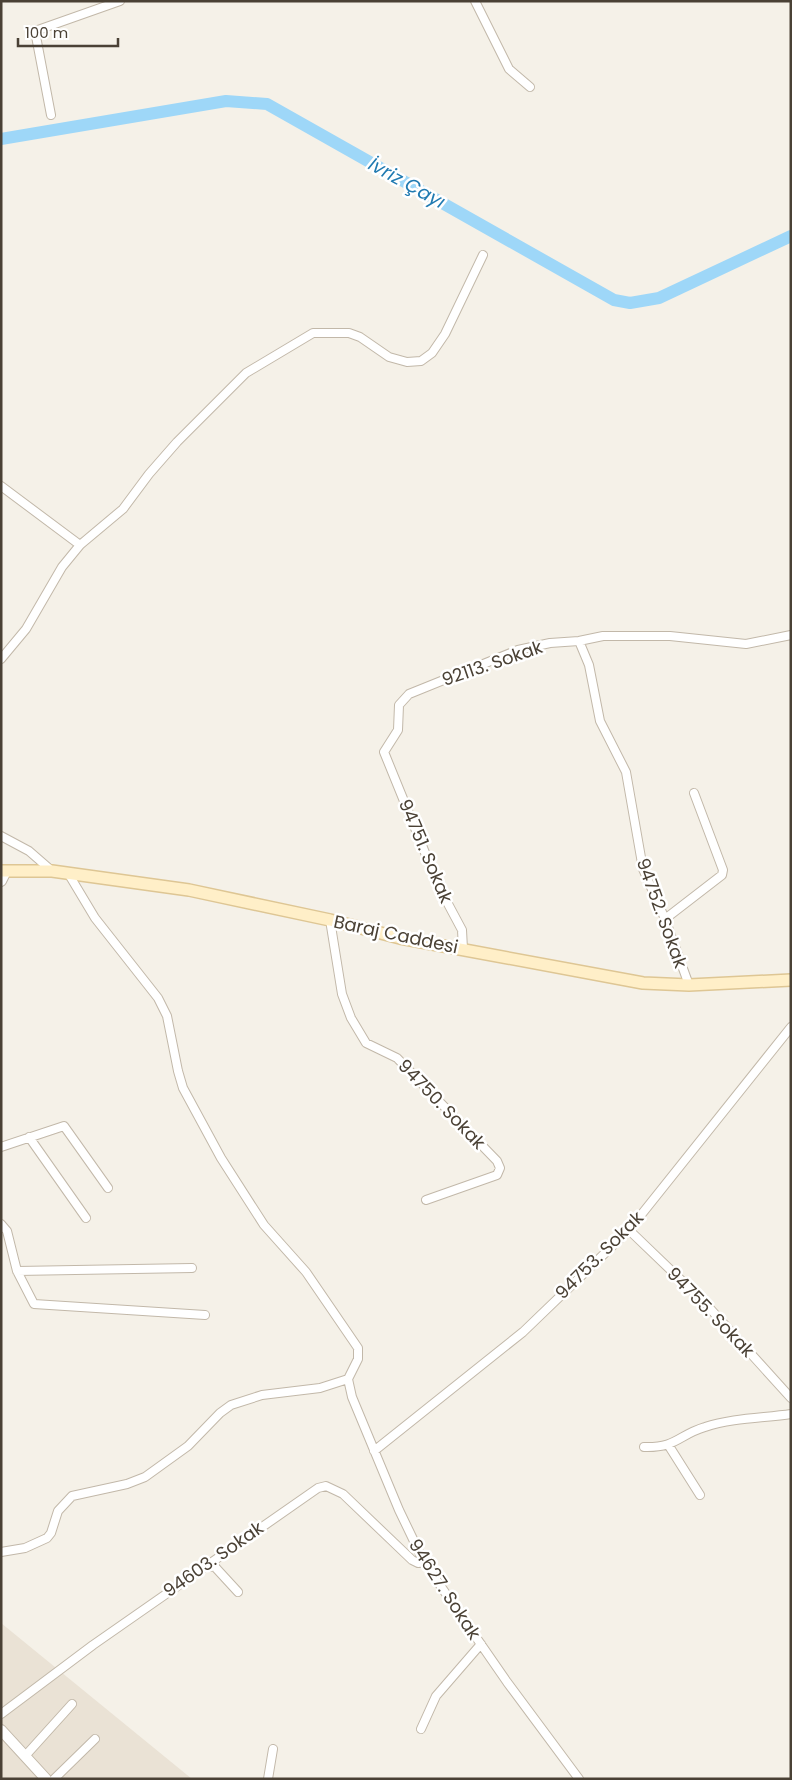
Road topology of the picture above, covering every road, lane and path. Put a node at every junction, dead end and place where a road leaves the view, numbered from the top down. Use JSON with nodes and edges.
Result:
{"nodes":[{"id":1,"x":120,"y":1,"type":"edge"},
{"id":2,"x":475,"y":1,"type":"edge"},
{"id":3,"x":530,"y":87,"type":"dead end"},
{"id":4,"x":51,"y":116,"type":"dead end"},
{"id":5,"x":483,"y":255,"type":"dead end"},
{"id":6,"x":1,"y":486,"type":"edge"},
{"id":7,"x":80,"y":545,"type":"junction"},
{"id":8,"x":791,"y":635,"type":"edge"},
{"id":9,"x":579,"y":641,"type":"junction"},
{"id":10,"x":1,"y":659,"type":"edge"},
{"id":11,"x":384,"y":752,"type":"joint"},
{"id":12,"x":694,"y":793,"type":"dead end"},
{"id":13,"x":1,"y":836,"type":"edge"},
{"id":14,"x":52,"y":871,"type":"junction"},
{"id":15,"x":68,"y":873,"type":"junction"},
{"id":16,"x":3,"y":875,"type":"edge"},
{"id":17,"x":665,"y":919,"type":"junction"},
{"id":18,"x":330,"y":920,"type":"junction"},
{"id":19,"x":463,"y":950,"type":"junction"},
{"id":20,"x":791,"y":980,"type":"edge"},
{"id":21,"x":689,"y":985,"type":"junction"},
{"id":22,"x":791,"y":1027,"type":"edge"},
{"id":23,"x":29,"y":1138,"type":"junction"},
{"id":24,"x":1,"y":1147,"type":"edge"},
{"id":25,"x":108,"y":1188,"type":"dead end"},
{"id":26,"x":426,"y":1200,"type":"dead end"},
{"id":27,"x":86,"y":1218,"type":"dead end"},
{"id":28,"x":1,"y":1224,"type":"edge"},
{"id":29,"x":629,"y":1230,"type":"junction"},
{"id":30,"x":192,"y":1268,"type":"dead end"},
{"id":31,"x":16,"y":1271,"type":"junction"},
{"id":32,"x":205,"y":1315,"type":"dead end"},
{"id":33,"x":348,"y":1379,"type":"junction"},
{"id":34,"x":791,"y":1398,"type":"edge"},
{"id":35,"x":791,"y":1414,"type":"edge"},
{"id":36,"x":669,"y":1446,"type":"junction"},
{"id":37,"x":644,"y":1447,"type":"dead end"},
{"id":38,"x":374,"y":1451,"type":"junction"},
{"id":39,"x":700,"y":1496,"type":"dead end"},
{"id":40,"x":1,"y":1552,"type":"edge"},
{"id":41,"x":424,"y":1562,"type":"junction"},
{"id":42,"x":205,"y":1566,"type":"junction"},
{"id":43,"x":238,"y":1592,"type":"dead end"},
{"id":44,"x":481,"y":1644,"type":"junction"},
{"id":45,"x":72,"y":1704,"type":"dead end"},
{"id":46,"x":1,"y":1714,"type":"edge"},
{"id":47,"x":421,"y":1729,"type":"dead end"},
{"id":48,"x":1,"y":1730,"type":"edge"},
{"id":49,"x":95,"y":1739,"type":"dead end"},
{"id":50,"x":273,"y":1749,"type":"dead end"},
{"id":51,"x":26,"y":1755,"type":"junction"},
{"id":52,"x":46,"y":1779,"type":"edge"},
{"id":53,"x":54,"y":1779,"type":"edge"},
{"id":54,"x":268,"y":1779,"type":"edge"},
{"id":55,"x":579,"y":1779,"type":"edge"}],
"edges":[{"from":1,"to":4,"type":"street"},
{"from":2,"to":3,"type":"street"},
{"from":5,"to":7,"type":"street"},
{"from":6,"to":7,"type":"street"},
{"from":7,"to":10,"type":"street"},
{"from":8,"to":9,"type":"street","name":"92113. Sokak"},
{"from":9,"to":11,"type":"street","name":"92113. Sokak"},
{"from":9,"to":17,"type":"street","name":"94752. Sokak"},
{"from":11,"to":19,"type":"street","name":"94751. Sokak"},
{"from":12,"to":17,"type":"street"},
{"from":13,"to":14,"type":"street"},
{"from":14,"to":15,"type":"main road","name":"Baraj Caddesi"},
{"from":14,"to":16,"type":"main road","name":"Baraj Caddesi"},
{"from":15,"to":18,"type":"main road","name":"Baraj Caddesi"},
{"from":15,"to":33,"type":"street"},
{"from":17,"to":21,"type":"street","name":"94752. Sokak"},
{"from":18,"to":19,"type":"main road","name":"Baraj Caddesi"},
{"from":18,"to":26,"type":"street","name":"94750. Sokak"},
{"from":19,"to":21,"type":"main road","name":"Baraj Caddesi"},
{"from":20,"to":21,"type":"main road","name":"Baraj Caddesi"},
{"from":22,"to":29,"type":"street","name":"94753. Sokak"},
{"from":23,"to":24,"type":"street"},
{"from":23,"to":25,"type":"street"},
{"from":23,"to":27,"type":"street"},
{"from":28,"to":31,"type":"street"},
{"from":29,"to":34,"type":"street","name":"94755. Sokak"},
{"from":29,"to":38,"type":"street","name":"94753. Sokak"},
{"from":30,"to":31,"type":"street"},
{"from":31,"to":32,"type":"street"},
{"from":33,"to":38,"type":"street","name":"94627. Sokak"},
{"from":33,"to":40,"type":"street"},
{"from":35,"to":36,"type":"street"},
{"from":36,"to":37,"type":"street"},
{"from":36,"to":39,"type":"street"},
{"from":38,"to":41,"type":"street","name":"94627. Sokak"},
{"from":41,"to":42,"type":"street","name":"94603. Sokak"},
{"from":41,"to":44,"type":"street","name":"94627. Sokak"},
{"from":42,"to":43,"type":"street"},
{"from":42,"to":46,"type":"street","name":"94603. Sokak"},
{"from":44,"to":47,"type":"street"},
{"from":44,"to":55,"type":"street","name":"94627. Sokak"},
{"from":45,"to":51,"type":"street"},
{"from":48,"to":51,"type":"street"},
{"from":49,"to":53,"type":"street"},
{"from":50,"to":54,"type":"street"},
{"from":51,"to":52,"type":"street"}]}
